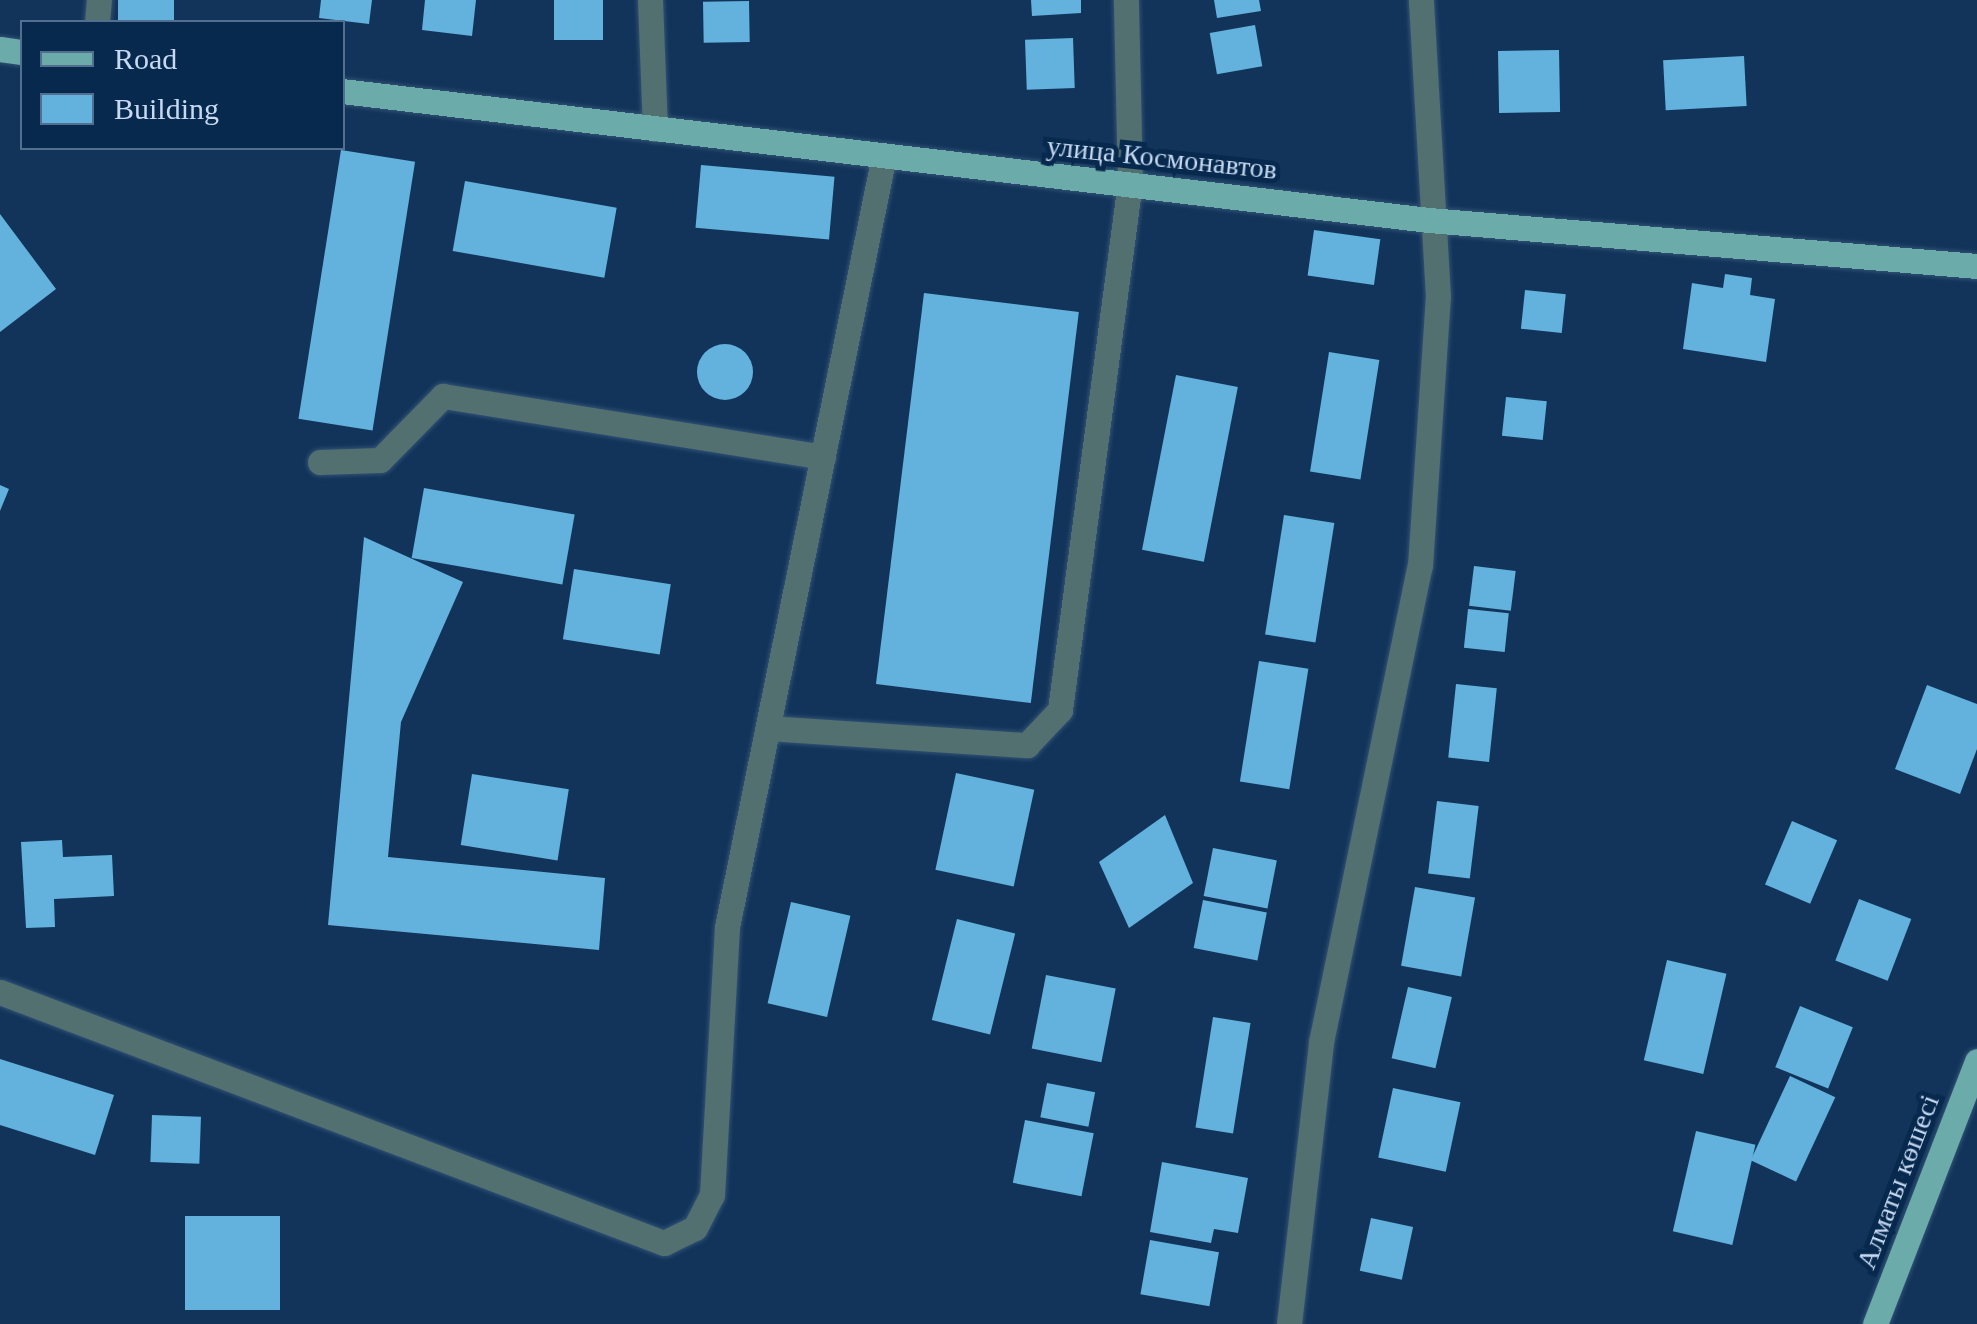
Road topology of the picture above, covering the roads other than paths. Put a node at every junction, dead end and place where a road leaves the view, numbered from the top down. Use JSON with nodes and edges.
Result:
{"nodes":[{"id":1,"x":650,"y":0,"type":"edge"},
{"id":2,"x":1126,"y":0,"type":"edge"},
{"id":3,"x":1420,"y":0,"type":"edge"},
{"id":4,"x":345,"y":91,"type":"edge"},
{"id":5,"x":655,"y":129,"type":"junction"},
{"id":6,"x":883,"y":160,"type":"junction"},
{"id":7,"x":1130,"y":182,"type":"junction"},
{"id":8,"x":1429,"y":220,"type":"junction"},
{"id":9,"x":1977,"y":266,"type":"edge"},
{"id":10,"x":823,"y":457,"type":"junction"},
{"id":11,"x":320,"y":462,"type":"dead end"},
{"id":12,"x":768,"y":728,"type":"junction"},
{"id":13,"x":0,"y":992,"type":"edge"},
{"id":14,"x":1977,"y":1061,"type":"edge"},
{"id":15,"x":1289,"y":1324,"type":"edge"},
{"id":16,"x":1876,"y":1324,"type":"edge"}],
"edges":[{"from":1,"to":5,"type":"street"},
{"from":2,"to":7,"type":"street"},
{"from":3,"to":8,"type":"street"},
{"from":4,"to":5,"type":"main road","name":"улица Космонавтов"},
{"from":5,"to":6,"type":"main road","name":"улица Космонавтов"},
{"from":6,"to":7,"type":"main road","name":"улица Космонавтов"},
{"from":6,"to":10,"type":"street"},
{"from":7,"to":8,"type":"main road","name":"улица Космонавтов"},
{"from":7,"to":12,"type":"street"},
{"from":8,"to":9,"type":"main road","name":"улица Космонавтов"},
{"from":8,"to":15,"type":"street"},
{"from":10,"to":11,"type":"street"},
{"from":10,"to":12,"type":"street"},
{"from":12,"to":13,"type":"street"},
{"from":14,"to":16,"type":"main road","name":"Алматы көшесі"}]}
